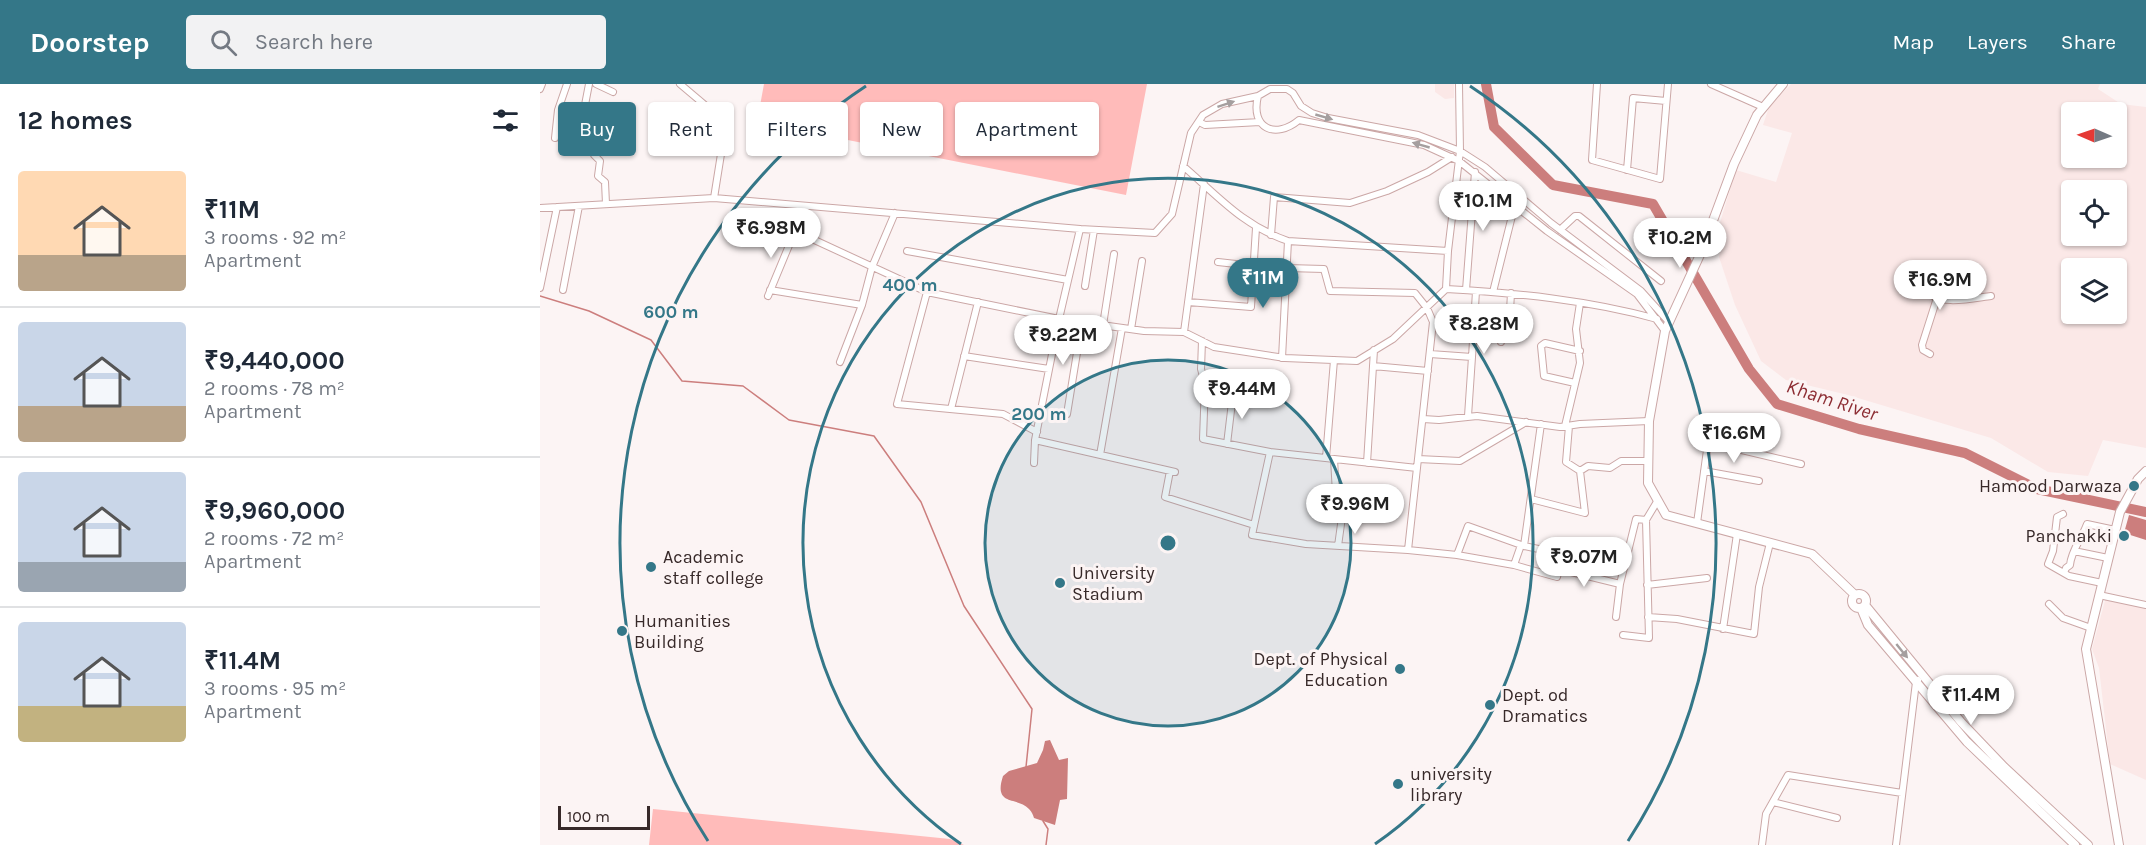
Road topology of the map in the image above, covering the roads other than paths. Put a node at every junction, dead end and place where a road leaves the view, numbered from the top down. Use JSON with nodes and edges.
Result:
{"nodes":[{"id":1,"x":542,"y":84,"type":"edge"},
{"id":2,"x":567,"y":84,"type":"edge"},
{"id":3,"x":589,"y":84,"type":"edge"},
{"id":4,"x":596,"y":84,"type":"edge"},
{"id":5,"x":680,"y":84,"type":"edge"},
{"id":6,"x":1459,"y":84,"type":"edge"},
{"id":7,"x":1597,"y":84,"type":"edge"},
{"id":8,"x":1668,"y":84,"type":"edge"},
{"id":9,"x":1711,"y":84,"type":"edge"},
{"id":10,"x":1783,"y":84,"type":"edge"},
{"id":11,"x":1718,"y":86,"type":"edge"},
{"id":12,"x":540,"y":89,"type":"edge"},
{"id":13,"x":613,"y":92,"type":"dead end"},
{"id":14,"x":1258,"y":96,"type":"junction"},
{"id":15,"x":1666,"y":101,"type":"junction"},
{"id":16,"x":1301,"y":106,"type":"junction"},
{"id":17,"x":1763,"y":107,"type":"junction"},
{"id":18,"x":1299,"y":120,"type":"junction"},
{"id":19,"x":1199,"y":122,"type":"junction"},
{"id":20,"x":1260,"y":122,"type":"junction"},
{"id":21,"x":555,"y":138,"type":"dead end"},
{"id":22,"x":1460,"y":151,"type":"junction"},
{"id":23,"x":1452,"y":157,"type":"junction"},
{"id":24,"x":1459,"y":161,"type":"junction"},
{"id":25,"x":1183,"y":166,"type":"junction"},
{"id":26,"x":1627,"y":170,"type":"junction"},
{"id":27,"x":1475,"y":172,"type":"junction"},
{"id":28,"x":1204,"y":184,"type":"junction"},
{"id":29,"x":714,"y":198,"type":"junction"},
{"id":30,"x":606,"y":204,"type":"junction"},
{"id":31,"x":1515,"y":204,"type":"junction"},
{"id":32,"x":579,"y":206,"type":"junction"},
{"id":33,"x":798,"y":206,"type":"junction"},
{"id":34,"x":557,"y":207,"type":"junction"},
{"id":35,"x":540,"y":208,"type":"edge"},
{"id":36,"x":895,"y":213,"type":"junction"},
{"id":37,"x":1256,"y":228,"type":"junction"},
{"id":38,"x":1080,"y":230,"type":"junction"},
{"id":39,"x":1094,"y":230,"type":"junction"},
{"id":40,"x":1560,"y":230,"type":"junction"},
{"id":41,"x":795,"y":231,"type":"junction"},
{"id":42,"x":1708,"y":234,"type":"dead end"},
{"id":43,"x":1271,"y":235,"type":"junction"},
{"id":44,"x":1288,"y":241,"type":"junction"},
{"id":45,"x":1448,"y":250,"type":"junction"},
{"id":46,"x":1702,"y":250,"type":"dead end"},
{"id":47,"x":907,"y":251,"type":"dead end"},
{"id":48,"x":1114,"y":254,"type":"dead end"},
{"id":49,"x":1142,"y":261,"type":"dead end"},
{"id":50,"x":1218,"y":262,"type":"dead end"},
{"id":51,"x":1254,"y":266,"type":"junction"},
{"id":52,"x":872,"y":267,"type":"junction"},
{"id":53,"x":1287,"y":268,"type":"junction"},
{"id":54,"x":1922,"y":272,"type":"dead end"},
{"id":55,"x":1068,"y":279,"type":"junction"},
{"id":56,"x":1661,"y":281,"type":"dead end"},
{"id":57,"x":1085,"y":286,"type":"dead end"},
{"id":58,"x":540,"y":288,"type":"edge"},
{"id":59,"x":1446,"y":289,"type":"junction"},
{"id":60,"x":563,"y":290,"type":"dead end"},
{"id":61,"x":1466,"y":290,"type":"junction"},
{"id":62,"x":1476,"y":291,"type":"junction"},
{"id":63,"x":927,"y":292,"type":"junction"},
{"id":64,"x":1493,"y":292,"type":"junction"},
{"id":65,"x":1511,"y":293,"type":"junction"},
{"id":66,"x":1990,"y":297,"type":"dead end"},
{"id":67,"x":1937,"y":298,"type":"junction"},
{"id":68,"x":978,"y":302,"type":"junction"},
{"id":69,"x":1188,"y":302,"type":"junction"},
{"id":70,"x":1580,"y":303,"type":"junction"},
{"id":71,"x":861,"y":304,"type":"junction"},
{"id":72,"x":1427,"y":308,"type":"junction"},
{"id":73,"x":1059,"y":319,"type":"junction"},
{"id":74,"x":1657,"y":319,"type":"junction"},
{"id":75,"x":1082,"y":322,"type":"junction"},
{"id":76,"x":1669,"y":322,"type":"junction"},
{"id":77,"x":1103,"y":325,"type":"junction"},
{"id":78,"x":1122,"y":328,"type":"junction"},
{"id":79,"x":1131,"y":329,"type":"junction"},
{"id":80,"x":1665,"y":331,"type":"junction"},
{"id":81,"x":1184,"y":332,"type":"junction"},
{"id":82,"x":1202,"y":341,"type":"junction"},
{"id":83,"x":1501,"y":342,"type":"dead end"},
{"id":84,"x":1374,"y":350,"type":"junction"},
{"id":85,"x":1580,"y":351,"type":"junction"},
{"id":86,"x":1430,"y":354,"type":"junction"},
{"id":87,"x":1929,"y":354,"type":"dead end"},
{"id":88,"x":964,"y":356,"type":"junction"},
{"id":89,"x":1282,"y":357,"type":"junction"},
{"id":90,"x":1472,"y":357,"type":"junction"},
{"id":91,"x":1334,"y":360,"type":"junction"},
{"id":92,"x":840,"y":362,"type":"dead end"},
{"id":93,"x":1373,"y":366,"type":"junction"},
{"id":94,"x":1049,"y":369,"type":"junction"},
{"id":95,"x":1428,"y":371,"type":"junction"},
{"id":96,"x":1575,"y":383,"type":"junction"},
{"id":97,"x":1233,"y":394,"type":"dead end"},
{"id":98,"x":951,"y":409,"type":"junction"},
{"id":99,"x":1067,"y":414,"type":"dead end"},
{"id":100,"x":1468,"y":416,"type":"junction"},
{"id":101,"x":1423,"y":419,"type":"junction"},
{"id":102,"x":1526,"y":422,"type":"junction"},
{"id":103,"x":1650,"y":422,"type":"junction"},
{"id":104,"x":1541,"y":424,"type":"junction"},
{"id":105,"x":1567,"y":426,"type":"junction"},
{"id":106,"x":1037,"y":432,"type":"junction"},
{"id":107,"x":1035,"y":440,"type":"junction"},
{"id":108,"x":1227,"y":444,"type":"junction"},
{"id":109,"x":1270,"y":452,"type":"junction"},
{"id":110,"x":1100,"y":455,"type":"junction"},
{"id":111,"x":1326,"y":458,"type":"junction"},
{"id":112,"x":1335,"y":459,"type":"junction"},
{"id":113,"x":1418,"y":459,"type":"junction"},
{"id":114,"x":1649,"y":461,"type":"junction"},
{"id":115,"x":1367,"y":462,"type":"junction"},
{"id":116,"x":1034,"y":464,"type":"dead end"},
{"id":117,"x":1800,"y":464,"type":"dead end"},
{"id":118,"x":1417,"y":468,"type":"junction"},
{"id":119,"x":1580,"y":471,"type":"junction"},
{"id":120,"x":1704,"y":471,"type":"junction"},
{"id":121,"x":2146,"y":471,"type":"edge"},
{"id":122,"x":1759,"y":481,"type":"dead end"},
{"id":123,"x":1531,"y":499,"type":"junction"},
{"id":124,"x":1658,"y":500,"type":"junction"},
{"id":125,"x":2063,"y":514,"type":"dead end"},
{"id":126,"x":1646,"y":520,"type":"junction"},
{"id":127,"x":1697,"y":523,"type":"junction"},
{"id":128,"x":1254,"y":525,"type":"junction"},
{"id":129,"x":2115,"y":530,"type":"junction"},
{"id":130,"x":1737,"y":534,"type":"junction"},
{"id":131,"x":1770,"y":543,"type":"junction"},
{"id":132,"x":1522,"y":545,"type":"junction"},
{"id":133,"x":1338,"y":546,"type":"junction"},
{"id":134,"x":1408,"y":550,"type":"junction"},
{"id":135,"x":2074,"y":551,"type":"junction"},
{"id":136,"x":1457,"y":555,"type":"junction"},
{"id":137,"x":2108,"y":558,"type":"junction"},
{"id":138,"x":1514,"y":565,"type":"junction"},
{"id":139,"x":1559,"y":569,"type":"junction"},
{"id":140,"x":2064,"y":573,"type":"junction"},
{"id":141,"x":1707,"y":578,"type":"dead end"},
{"id":142,"x":2102,"y":583,"type":"junction"},
{"id":143,"x":1620,"y":584,"type":"junction"},
{"id":144,"x":1647,"y":585,"type":"junction"},
{"id":145,"x":2099,"y":595,"type":"junction"},
{"id":146,"x":2049,"y":604,"type":"dead end"},
{"id":147,"x":2146,"y":605,"type":"edge"},
{"id":148,"x":1616,"y":617,"type":"dead end"},
{"id":149,"x":1648,"y":617,"type":"junction"},
{"id":150,"x":2091,"y":628,"type":"junction"},
{"id":151,"x":1723,"y":629,"type":"junction"},
{"id":152,"x":1623,"y":635,"type":"dead end"},
{"id":153,"x":1919,"y":679,"type":"junction"},
{"id":154,"x":1902,"y":793,"type":"junction"},
{"id":155,"x":1773,"y":802,"type":"junction"},
{"id":156,"x":1837,"y":818,"type":"dead end"},
{"id":157,"x":2117,"y":842,"type":"edge"},
{"id":158,"x":1762,"y":845,"type":"edge"},
{"id":159,"x":1896,"y":845,"type":"edge"},
{"id":160,"x":2075,"y":845,"type":"edge"},
{"id":161,"x":2088,"y":845,"type":"edge"}],
"edges":[{"from":1,"to":12,"type":"street"},
{"from":2,"to":21,"type":"street"},
{"from":3,"to":30,"type":"street"},
{"from":4,"to":13,"type":"street"},
{"from":5,"to":29,"type":"street"},
{"from":6,"to":22,"type":"street"},
{"from":7,"to":26,"type":"street"},
{"from":8,"to":15,"type":"street"},
{"from":9,"to":11,"type":"street"},
{"from":10,"to":17,"type":"street"},
{"from":11,"to":17,"type":"street"},
{"from":14,"to":16,"type":"street"},
{"from":19,"to":14,"type":"street","one_way":true},
{"from":14,"to":20,"type":"street"},
{"from":15,"to":26,"type":"street"},
{"from":15,"to":26,"type":"street"},
{"from":16,"to":18,"type":"street"},
{"from":16,"to":22,"type":"street","one_way":true},
{"from":17,"to":42,"type":"street"},
{"from":18,"to":20,"type":"street"},
{"from":23,"to":18,"type":"street","one_way":true},
{"from":19,"to":20,"type":"street"},
{"from":19,"to":25,"type":"street"},
{"from":22,"to":24,"type":"street"},
{"from":22,"to":40,"type":"street"},
{"from":23,"to":24,"type":"street"},
{"from":23,"to":43,"type":"street"},
{"from":24,"to":27,"type":"street"},
{"from":24,"to":45,"type":"street"},
{"from":25,"to":28,"type":"street"},
{"from":25,"to":39,"type":"street"},
{"from":27,"to":31,"type":"street"},
{"from":27,"to":61,"type":"street"},
{"from":28,"to":37,"type":"street"},
{"from":28,"to":69,"type":"street"},
{"from":29,"to":30,"type":"street"},
{"from":29,"to":33,"type":"street"},
{"from":30,"to":32,"type":"street"},
{"from":31,"to":64,"type":"street"},
{"from":31,"to":74,"type":"street"},
{"from":32,"to":34,"type":"street"},
{"from":32,"to":60,"type":"street"},
{"from":33,"to":36,"type":"street"},
{"from":33,"to":41,"type":"street"},
{"from":34,"to":35,"type":"street"},
{"from":34,"to":58,"type":"street"},
{"from":36,"to":38,"type":"street"},
{"from":36,"to":52,"type":"street"},
{"from":37,"to":43,"type":"street"},
{"from":37,"to":51,"type":"street"},
{"from":38,"to":39,"type":"street"},
{"from":38,"to":55,"type":"street"},
{"from":39,"to":57,"type":"street"},
{"from":40,"to":56,"type":"street"},
{"from":40,"to":76,"type":"street"},
{"from":41,"to":52,"type":"street"},
{"from":41,"to":71,"type":"street"},
{"from":43,"to":44,"type":"street"},
{"from":44,"to":45,"type":"street"},
{"from":44,"to":53,"type":"street"},
{"from":45,"to":59,"type":"street"},
{"from":46,"to":76,"type":"street"},
{"from":47,"to":55,"type":"street"},
{"from":48,"to":77,"type":"street"},
{"from":49,"to":79,"type":"street"},
{"from":50,"to":51,"type":"street"},
{"from":51,"to":69,"type":"street"},
{"from":52,"to":63,"type":"street"},
{"from":52,"to":71,"type":"street"},
{"from":53,"to":72,"type":"street"},
{"from":53,"to":89,"type":"street"},
{"from":54,"to":67,"type":"street"},
{"from":55,"to":73,"type":"street"},
{"from":59,"to":61,"type":"street"},
{"from":59,"to":72,"type":"street"},
{"from":61,"to":62,"type":"street"},
{"from":62,"to":64,"type":"street"},
{"from":62,"to":90,"type":"street"},
{"from":63,"to":68,"type":"street"},
{"from":63,"to":98,"type":"street"},
{"from":64,"to":65,"type":"street"},
{"from":65,"to":70,"type":"street"},
{"from":65,"to":83,"type":"street"},
{"from":66,"to":67,"type":"street"},
{"from":67,"to":87,"type":"street"},
{"from":68,"to":73,"type":"street"},
{"from":68,"to":88,"type":"street"},
{"from":69,"to":81,"type":"street"},
{"from":70,"to":74,"type":"street"},
{"from":70,"to":85,"type":"street"},
{"from":71,"to":92,"type":"street"},
{"from":72,"to":84,"type":"street"},
{"from":72,"to":86,"type":"street"},
{"from":73,"to":75,"type":"street"},
{"from":73,"to":94,"type":"street"},
{"from":74,"to":80,"type":"street"},
{"from":75,"to":77,"type":"street"},
{"from":75,"to":99,"type":"street"},
{"from":76,"to":80,"type":"street"},
{"from":77,"to":78,"type":"street"},
{"from":78,"to":79,"type":"street"},
{"from":78,"to":110,"type":"street"},
{"from":79,"to":81,"type":"street"},
{"from":80,"to":103,"type":"street"},
{"from":81,"to":82,"type":"street"},
{"from":82,"to":89,"type":"street"},
{"from":82,"to":108,"type":"street"},
{"from":84,"to":91,"type":"street"},
{"from":84,"to":93,"type":"street"},
{"from":85,"to":96,"type":"street"},
{"from":85,"to":96,"type":"street"},
{"from":86,"to":90,"type":"street"},
{"from":86,"to":95,"type":"street"},
{"from":88,"to":94,"type":"street"},
{"from":88,"to":98,"type":"street"},
{"from":89,"to":91,"type":"street"},
{"from":90,"to":100,"type":"street"},
{"from":91,"to":111,"type":"street"},
{"from":93,"to":95,"type":"street"},
{"from":93,"to":115,"type":"street"},
{"from":94,"to":106,"type":"street"},
{"from":95,"to":101,"type":"street"},
{"from":96,"to":105,"type":"street"},
{"from":97,"to":108,"type":"street"},
{"from":98,"to":106,"type":"street"},
{"from":100,"to":101,"type":"street"},
{"from":100,"to":102,"type":"street"},
{"from":101,"to":113,"type":"street"},
{"from":102,"to":104,"type":"street"},
{"from":102,"to":113,"type":"street"},
{"from":103,"to":105,"type":"street"},
{"from":103,"to":114,"type":"street"},
{"from":104,"to":105,"type":"street"},
{"from":104,"to":123,"type":"street"},
{"from":105,"to":119,"type":"street"},
{"from":106,"to":107,"type":"street"},
{"from":107,"to":110,"type":"street"},
{"from":107,"to":116,"type":"street"},
{"from":108,"to":109,"type":"street"},
{"from":109,"to":111,"type":"street"},
{"from":109,"to":128,"type":"street"},
{"from":110,"to":128,"type":"street"},
{"from":111,"to":112,"type":"street"},
{"from":112,"to":115,"type":"street"},
{"from":112,"to":133,"type":"street"},
{"from":113,"to":118,"type":"street"},
{"from":114,"to":119,"type":"street"},
{"from":114,"to":124,"type":"street"},
{"from":115,"to":118,"type":"street"},
{"from":117,"to":120,"type":"street"},
{"from":118,"to":134,"type":"street"},
{"from":119,"to":123,"type":"street"},
{"from":120,"to":122,"type":"street"},
{"from":120,"to":127,"type":"street"},
{"from":121,"to":129,"type":"street"},
{"from":123,"to":132,"type":"street"},
{"from":124,"to":126,"type":"street"},
{"from":124,"to":127,"type":"street"},
{"from":125,"to":140,"type":"street"},
{"from":126,"to":143,"type":"street"},
{"from":126,"to":144,"type":"street"},
{"from":127,"to":130,"type":"street"},
{"from":128,"to":133,"type":"street"},
{"from":129,"to":135,"type":"street"},
{"from":129,"to":137,"type":"street"},
{"from":130,"to":131,"type":"street"},
{"from":130,"to":151,"type":"street"},
{"from":131,"to":151,"type":"street"},
{"from":131,"to":153,"type":"street"},
{"from":132,"to":136,"type":"street"},
{"from":132,"to":138,"type":"street"},
{"from":132,"to":139,"type":"street"},
{"from":133,"to":134,"type":"street"},
{"from":134,"to":136,"type":"street"},
{"from":135,"to":137,"type":"street"},
{"from":135,"to":140,"type":"street"},
{"from":136,"to":138,"type":"street"},
{"from":137,"to":142,"type":"street"},
{"from":138,"to":139,"type":"street"},
{"from":139,"to":143,"type":"street"},
{"from":140,"to":142,"type":"street"},
{"from":141,"to":144,"type":"street"},
{"from":142,"to":145,"type":"street"},
{"from":143,"to":148,"type":"street"},
{"from":144,"to":149,"type":"street"},
{"from":145,"to":147,"type":"street"},
{"from":145,"to":150,"type":"street"},
{"from":146,"to":150,"type":"street"},
{"from":149,"to":151,"type":"street"},
{"from":149,"to":152,"type":"street"},
{"from":150,"to":157,"type":"street"},
{"from":153,"to":154,"type":"street"},
{"from":153,"to":160,"type":"street"},
{"from":153,"to":161,"type":"street"},
{"from":154,"to":155,"type":"street"},
{"from":154,"to":159,"type":"street"},
{"from":155,"to":156,"type":"street"},
{"from":155,"to":158,"type":"street"}]}
